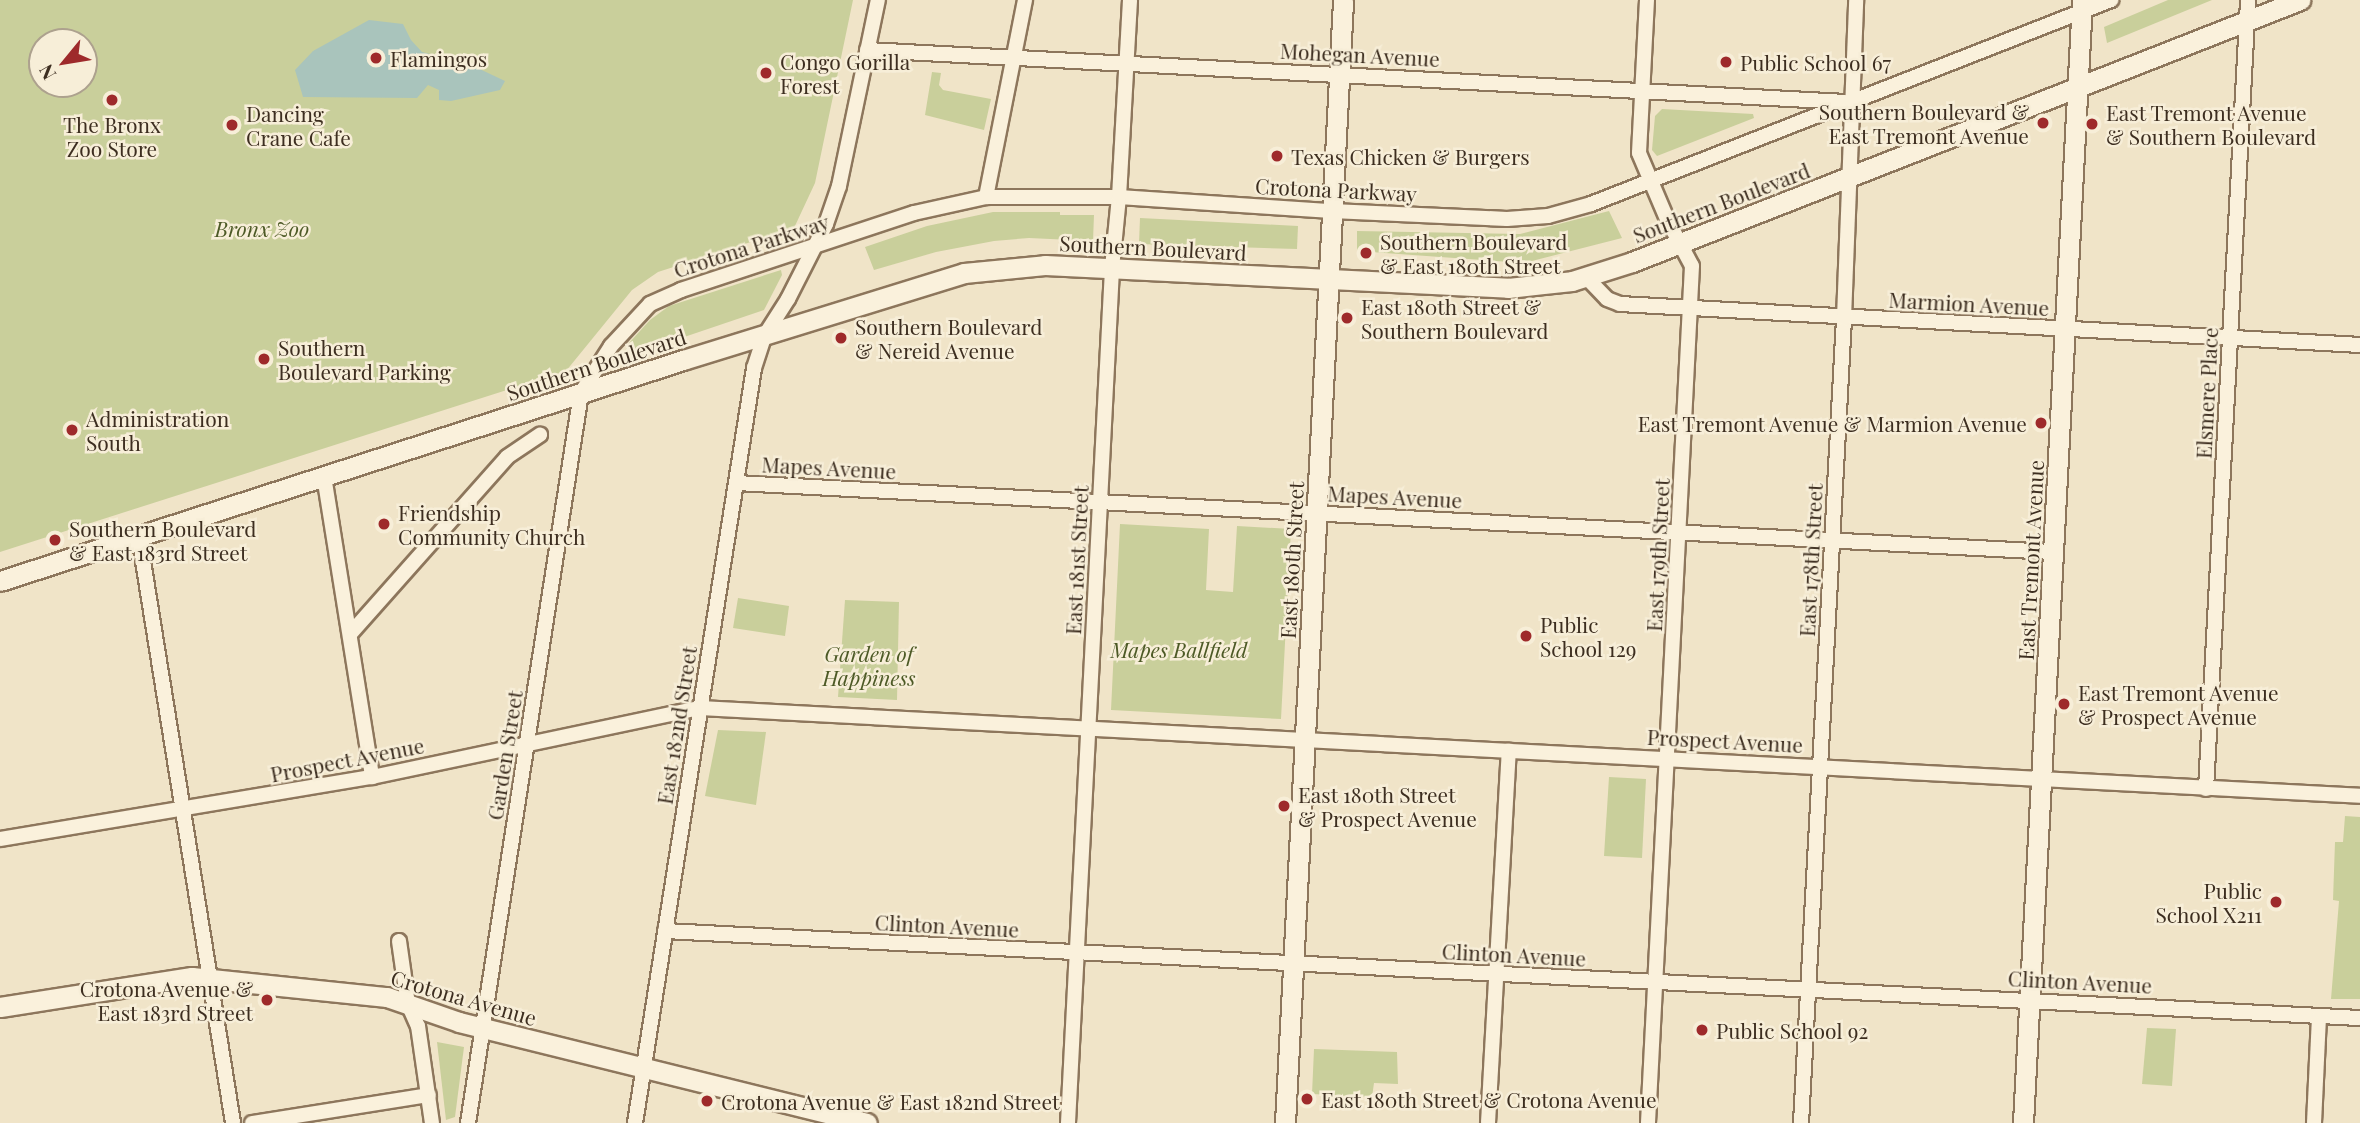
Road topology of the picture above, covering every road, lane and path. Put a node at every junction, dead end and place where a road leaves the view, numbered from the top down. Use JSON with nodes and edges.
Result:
{"nodes":[{"id":1,"x":878,"y":0,"type":"edge"},
{"id":2,"x":1025,"y":0,"type":"edge"},
{"id":3,"x":1130,"y":0,"type":"edge"},
{"id":4,"x":1343,"y":0,"type":"edge"},
{"id":5,"x":1647,"y":0,"type":"edge"},
{"id":6,"x":1856,"y":0,"type":"edge"},
{"id":7,"x":2110,"y":0,"type":"edge"},
{"id":8,"x":2248,"y":0,"type":"edge"},
{"id":9,"x":2300,"y":0,"type":"edge"},
{"id":10,"x":2081,"y":6,"type":"edge"},
{"id":11,"x":2248,"y":21,"type":"junction"},
{"id":12,"x":867,"y":51,"type":"junction"},
{"id":13,"x":1014,"y":57,"type":"junction"},
{"id":14,"x":1127,"y":63,"type":"junction"},
{"id":15,"x":1339,"y":74,"type":"junction"},
{"id":16,"x":2077,"y":87,"type":"junction"},
{"id":17,"x":1642,"y":91,"type":"junction"},
{"id":18,"x":1851,"y":102,"type":"junction"},
{"id":19,"x":1849,"y":176,"type":"junction"},
{"id":20,"x":1650,"y":180,"type":"junction"},
{"id":21,"x":986,"y":197,"type":"junction"},
{"id":22,"x":1119,"y":197,"type":"junction"},
{"id":23,"x":1332,"y":211,"type":"junction"},
{"id":24,"x":1679,"y":243,"type":"junction"},
{"id":25,"x":813,"y":247,"type":"junction"},
{"id":26,"x":1112,"y":268,"type":"junction"},
{"id":27,"x":1586,"y":277,"type":"junction"},
{"id":28,"x":1329,"y":278,"type":"junction"},
{"id":29,"x":1691,"y":309,"type":"junction"},
{"id":30,"x":1844,"y":318,"type":"junction"},
{"id":31,"x":2064,"y":330,"type":"junction"},
{"id":32,"x":765,"y":335,"type":"junction"},
{"id":33,"x":2230,"y":337,"type":"junction"},
{"id":34,"x":2360,"y":345,"type":"edge"},
{"id":35,"x":581,"y":393,"type":"junction"},
{"id":36,"x":540,"y":435,"type":"dead end"},
{"id":37,"x":324,"y":476,"type":"junction"},
{"id":38,"x":736,"y":483,"type":"junction"},
{"id":39,"x":1100,"y":502,"type":"junction"},
{"id":40,"x":1316,"y":513,"type":"junction"},
{"id":41,"x":1679,"y":532,"type":"junction"},
{"id":42,"x":139,"y":536,"type":"junction"},
{"id":43,"x":1832,"y":540,"type":"junction"},
{"id":44,"x":2053,"y":552,"type":"junction"},
{"id":45,"x":0,"y":581,"type":"edge"},
{"id":46,"x":351,"y":633,"type":"junction"},
{"id":47,"x":700,"y":708,"type":"junction"},
{"id":48,"x":1088,"y":727,"type":"junction"},
{"id":49,"x":1305,"y":738,"type":"junction"},
{"id":50,"x":527,"y":743,"type":"junction"},
{"id":51,"x":1509,"y":751,"type":"junction"},
{"id":52,"x":1667,"y":758,"type":"junction"},
{"id":53,"x":1820,"y":766,"type":"junction"},
{"id":54,"x":372,"y":777,"type":"junction"},
{"id":55,"x":2041,"y":780,"type":"junction"},
{"id":56,"x":2206,"y":789,"type":"junction"},
{"id":57,"x":2360,"y":796,"type":"edge"},
{"id":58,"x":183,"y":810,"type":"junction"},
{"id":59,"x":0,"y":839,"type":"edge"},
{"id":60,"x":665,"y":931,"type":"junction"},
{"id":61,"x":399,"y":941,"type":"dead end"},
{"id":62,"x":1077,"y":953,"type":"junction"},
{"id":63,"x":1293,"y":963,"type":"junction"},
{"id":64,"x":1496,"y":974,"type":"junction"},
{"id":65,"x":209,"y":978,"type":"junction"},
{"id":66,"x":1655,"y":982,"type":"junction"},
{"id":67,"x":1808,"y":990,"type":"junction"},
{"id":68,"x":2029,"y":1000,"type":"junction"},
{"id":69,"x":408,"y":1004,"type":"junction"},
{"id":70,"x":0,"y":1007,"type":"edge"},
{"id":71,"x":2319,"y":1016,"type":"junction"},
{"id":72,"x":2360,"y":1018,"type":"edge"},
{"id":73,"x":482,"y":1027,"type":"junction"},
{"id":74,"x":644,"y":1067,"type":"junction"},
{"id":75,"x":429,"y":1095,"type":"junction"},
{"id":76,"x":233,"y":1123,"type":"edge"},
{"id":77,"x":251,"y":1123,"type":"edge"},
{"id":78,"x":432,"y":1123,"type":"edge"},
{"id":79,"x":468,"y":1123,"type":"edge"},
{"id":80,"x":635,"y":1123,"type":"edge"},
{"id":81,"x":867,"y":1123,"type":"edge"},
{"id":82,"x":1068,"y":1123,"type":"edge"},
{"id":83,"x":1285,"y":1123,"type":"edge"},
{"id":84,"x":1488,"y":1123,"type":"edge"},
{"id":85,"x":1648,"y":1123,"type":"edge"},
{"id":86,"x":1801,"y":1123,"type":"edge"},
{"id":87,"x":2023,"y":1123,"type":"edge"},
{"id":88,"x":2314,"y":1123,"type":"edge"}],
"edges":[{"from":1,"to":12,"type":"street","name":"East 182nd Street"},
{"from":2,"to":13,"type":"street"},
{"from":3,"to":14,"type":"street","name":"East 181st Street"},
{"from":4,"to":15,"type":"main road","name":"East 180th Street"},
{"from":5,"to":17,"type":"street","name":"East 179th Street"},
{"from":6,"to":18,"type":"street","name":"East 178th Street"},
{"from":7,"to":10,"type":"street","name":"Crotona Parkway"},
{"from":8,"to":11,"type":"street","name":"Elsmere Place"},
{"from":9,"to":11,"type":"main road","name":"Southern Boulevard"},
{"from":10,"to":16,"type":"main road","name":"East Tremont Avenue"},
{"from":10,"to":18,"type":"street","name":"Crotona Parkway"},
{"from":11,"to":16,"type":"main road","name":"Southern Boulevard"},
{"from":11,"to":33,"type":"street","name":"Elsmere Place"},
{"from":12,"to":13,"type":"street","name":"Mohegan Avenue"},
{"from":12,"to":25,"type":"street","name":"East 182nd Street"},
{"from":13,"to":14,"type":"street","name":"Mohegan Avenue"},
{"from":13,"to":21,"type":"street"},
{"from":14,"to":15,"type":"street","name":"Mohegan Avenue"},
{"from":14,"to":22,"type":"street","name":"East 181st Street"},
{"from":15,"to":17,"type":"street","name":"Mohegan Avenue"},
{"from":15,"to":23,"type":"main road","name":"East 180th Street"},
{"from":16,"to":19,"type":"main road","name":"Southern Boulevard"},
{"from":16,"to":31,"type":"main road","name":"East Tremont Avenue"},
{"from":17,"to":18,"type":"street","name":"Mohegan Avenue"},
{"from":17,"to":20,"type":"street","name":"East 179th Street"},
{"from":18,"to":19,"type":"street","name":"East 178th Street"},
{"from":18,"to":20,"type":"street","name":"Crotona Parkway"},
{"from":19,"to":24,"type":"main road","name":"Southern Boulevard"},
{"from":19,"to":30,"type":"street","name":"East 178th Street"},
{"from":20,"to":23,"type":"street","name":"Crotona Parkway"},
{"from":20,"to":24,"type":"street","name":"East 179th Street"},
{"from":21,"to":22,"type":"street","name":"Crotona Parkway"},
{"from":21,"to":25,"type":"street","name":"Crotona Parkway"},
{"from":22,"to":23,"type":"street","name":"Crotona Parkway"},
{"from":22,"to":26,"type":"street","name":"East 181st Street"},
{"from":23,"to":28,"type":"main road","name":"East 180th Street"},
{"from":24,"to":27,"type":"main road","name":"Southern Boulevard"},
{"from":24,"to":29,"type":"street","name":"East 179th Street"},
{"from":25,"to":32,"type":"street","name":"East 182nd Street"},
{"from":25,"to":35,"type":"street","name":"Crotona Parkway"},
{"from":26,"to":28,"type":"main road","name":"Southern Boulevard"},
{"from":26,"to":32,"type":"main road","name":"Southern Boulevard"},
{"from":26,"to":39,"type":"street","name":"East 181st Street"},
{"from":27,"to":28,"type":"main road","name":"Southern Boulevard"},
{"from":27,"to":29,"type":"street","name":"Marmion Avenue"},
{"from":28,"to":40,"type":"main road","name":"East 180th Street"},
{"from":29,"to":30,"type":"street","name":"Marmion Avenue"},
{"from":29,"to":41,"type":"street","name":"East 179th Street"},
{"from":30,"to":31,"type":"street","name":"Marmion Avenue"},
{"from":30,"to":43,"type":"street","name":"East 178th Street"},
{"from":31,"to":33,"type":"street","name":"Marmion Avenue"},
{"from":31,"to":44,"type":"main road","name":"East Tremont Avenue"},
{"from":32,"to":35,"type":"main road","name":"Southern Boulevard"},
{"from":32,"to":38,"type":"street","name":"East 182nd Street"},
{"from":33,"to":34,"type":"street","name":"Marmion Avenue"},
{"from":33,"to":56,"type":"street","name":"Elsmere Place"},
{"from":35,"to":37,"type":"main road","name":"Southern Boulevard"},
{"from":35,"to":50,"type":"street","name":"Garden Street"},
{"from":36,"to":46,"type":"street"},
{"from":37,"to":42,"type":"main road","name":"Southern Boulevard"},
{"from":37,"to":46,"type":"street"},
{"from":38,"to":39,"type":"street","name":"Mapes Avenue"},
{"from":38,"to":47,"type":"street","name":"East 182nd Street"},
{"from":39,"to":40,"type":"street","name":"Mapes Avenue"},
{"from":39,"to":48,"type":"street","name":"East 181st Street"},
{"from":40,"to":41,"type":"street","name":"Mapes Avenue"},
{"from":40,"to":49,"type":"main road","name":"East 180th Street"},
{"from":41,"to":43,"type":"street","name":"Mapes Avenue"},
{"from":41,"to":52,"type":"street","name":"East 179th Street"},
{"from":42,"to":45,"type":"main road","name":"Southern Boulevard"},
{"from":42,"to":58,"type":"street"},
{"from":43,"to":44,"type":"street","name":"Mapes Avenue"},
{"from":43,"to":53,"type":"street","name":"East 178th Street"},
{"from":44,"to":55,"type":"main road","name":"East Tremont Avenue"},
{"from":46,"to":54,"type":"street"},
{"from":47,"to":48,"type":"street","name":"Prospect Avenue"},
{"from":47,"to":50,"type":"street","name":"Prospect Avenue"},
{"from":47,"to":60,"type":"street","name":"East 182nd Street"},
{"from":48,"to":49,"type":"street","name":"Prospect Avenue"},
{"from":48,"to":62,"type":"street","name":"East 181st Street"},
{"from":49,"to":51,"type":"street","name":"Prospect Avenue"},
{"from":49,"to":63,"type":"main road","name":"East 180th Street"},
{"from":50,"to":54,"type":"street","name":"Prospect Avenue"},
{"from":50,"to":73,"type":"street","name":"Garden Street"},
{"from":51,"to":52,"type":"street","name":"Prospect Avenue"},
{"from":51,"to":64,"type":"street"},
{"from":52,"to":53,"type":"street","name":"Prospect Avenue"},
{"from":52,"to":66,"type":"street","name":"East 179th Street"},
{"from":53,"to":55,"type":"street","name":"Prospect Avenue"},
{"from":53,"to":67,"type":"street","name":"East 178th Street"},
{"from":54,"to":58,"type":"street","name":"Prospect Avenue"},
{"from":55,"to":56,"type":"street","name":"Prospect Avenue"},
{"from":55,"to":68,"type":"main road","name":"East Tremont Avenue"},
{"from":56,"to":57,"type":"street","name":"Prospect Avenue"},
{"from":58,"to":59,"type":"street","name":"Prospect Avenue"},
{"from":58,"to":65,"type":"street"},
{"from":60,"to":62,"type":"street","name":"Clinton Avenue"},
{"from":60,"to":74,"type":"street","name":"East 182nd Street"},
{"from":61,"to":69,"type":"street"},
{"from":62,"to":63,"type":"street","name":"Clinton Avenue"},
{"from":62,"to":82,"type":"street","name":"East 181st Street"},
{"from":63,"to":64,"type":"street","name":"Clinton Avenue"},
{"from":63,"to":83,"type":"main road","name":"East 180th Street"},
{"from":64,"to":66,"type":"street","name":"Clinton Avenue"},
{"from":64,"to":84,"type":"street"},
{"from":65,"to":69,"type":"main road","name":"Crotona Avenue"},
{"from":65,"to":70,"type":"main road","name":"Crotona Avenue"},
{"from":65,"to":76,"type":"street"},
{"from":66,"to":67,"type":"street","name":"Clinton Avenue"},
{"from":66,"to":85,"type":"street","name":"East 179th Street"},
{"from":67,"to":68,"type":"street","name":"Clinton Avenue"},
{"from":67,"to":86,"type":"street","name":"East 178th Street"},
{"from":68,"to":71,"type":"street","name":"Clinton Avenue"},
{"from":68,"to":87,"type":"main road","name":"East Tremont Avenue"},
{"from":69,"to":73,"type":"main road","name":"Crotona Avenue"},
{"from":69,"to":75,"type":"street"},
{"from":71,"to":72,"type":"street","name":"Clinton Avenue"},
{"from":71,"to":88,"type":"street"},
{"from":73,"to":74,"type":"main road","name":"Crotona Avenue"},
{"from":73,"to":79,"type":"street","name":"Garden Street"},
{"from":74,"to":80,"type":"street","name":"East 182nd Street"},
{"from":74,"to":81,"type":"main road","name":"Crotona Avenue"},
{"from":75,"to":77,"type":"street"},
{"from":75,"to":78,"type":"street"}]}
